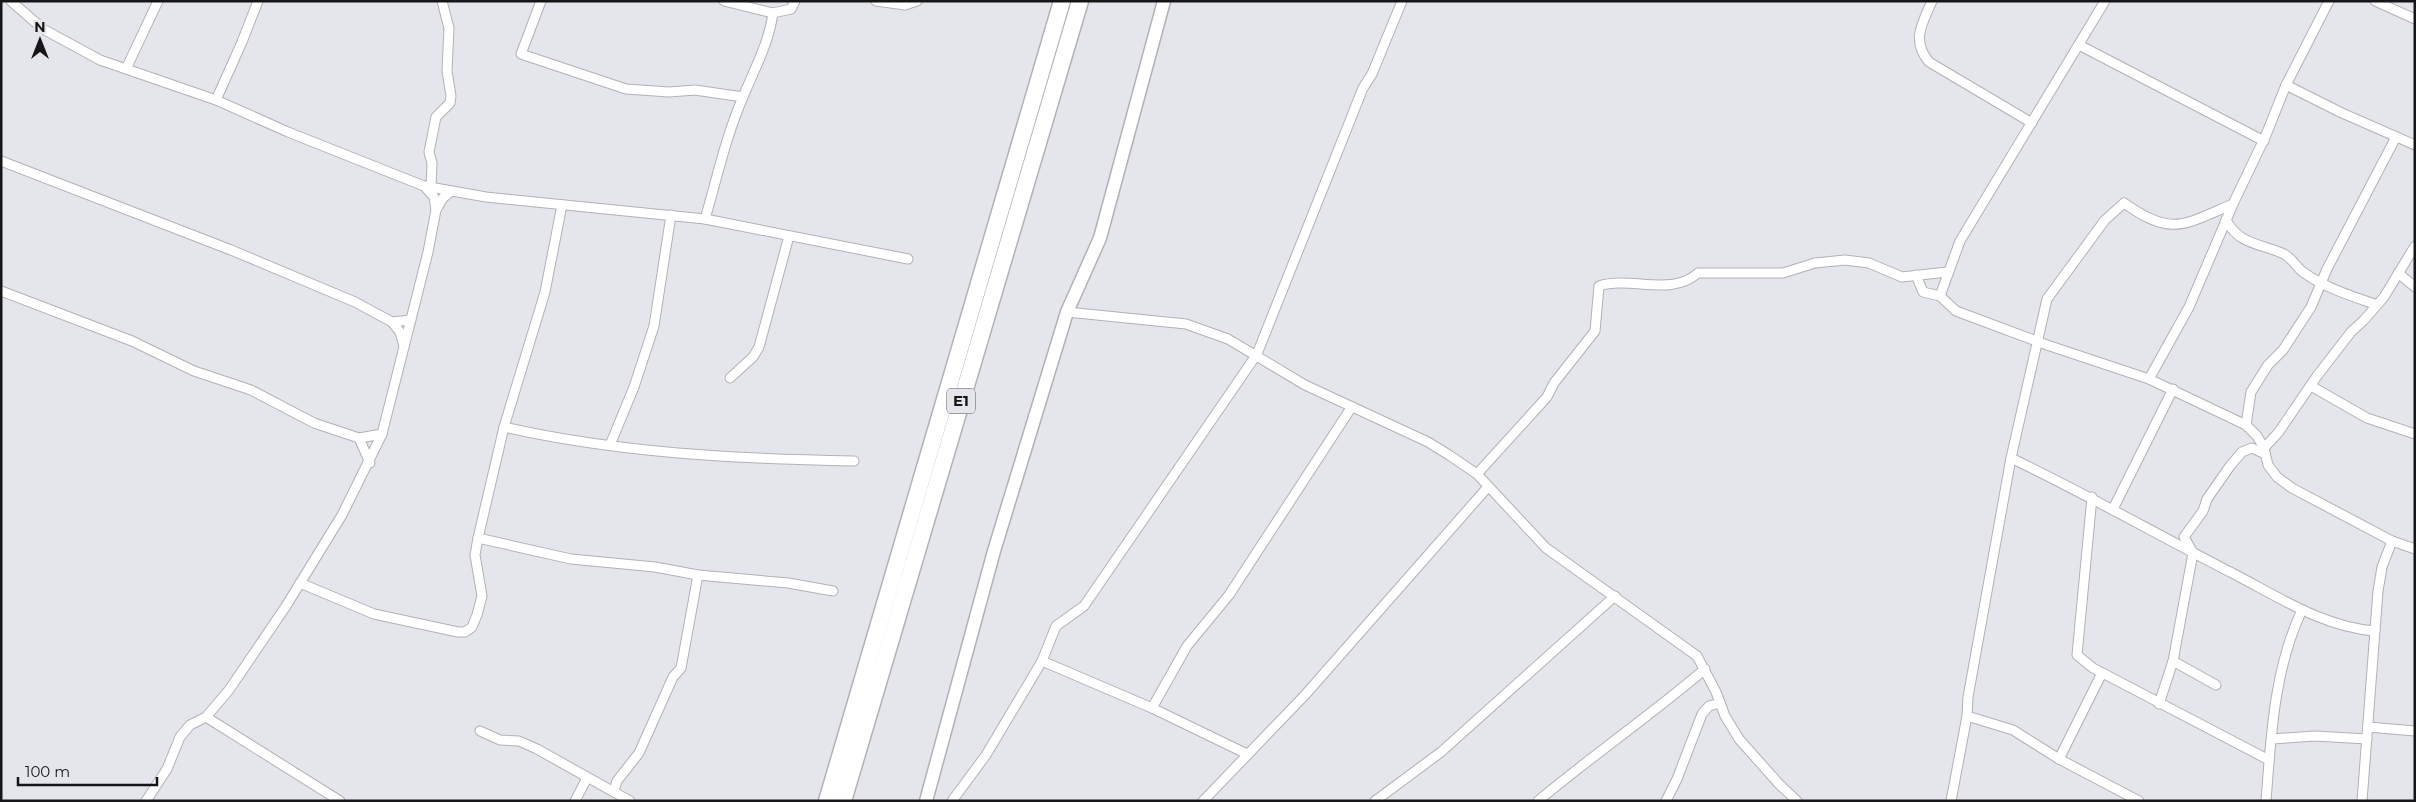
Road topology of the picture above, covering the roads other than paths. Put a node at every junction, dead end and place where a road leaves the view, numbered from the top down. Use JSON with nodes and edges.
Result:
{"nodes":[{"id":1,"x":10,"y":1,"type":"edge"},
{"id":2,"x":158,"y":1,"type":"edge"},
{"id":3,"x":258,"y":1,"type":"edge"},
{"id":4,"x":442,"y":1,"type":"edge"},
{"id":5,"x":541,"y":1,"type":"edge"},
{"id":6,"x":724,"y":1,"type":"edge"},
{"id":7,"x":795,"y":1,"type":"edge"},
{"id":8,"x":876,"y":1,"type":"edge"},
{"id":9,"x":917,"y":1,"type":"edge"},
{"id":10,"x":1062,"y":1,"type":"edge"},
{"id":11,"x":1080,"y":1,"type":"edge"},
{"id":12,"x":1164,"y":1,"type":"edge"},
{"id":13,"x":1402,"y":1,"type":"edge"},
{"id":14,"x":1932,"y":1,"type":"edge"},
{"id":15,"x":2105,"y":1,"type":"edge"},
{"id":16,"x":2329,"y":1,"type":"edge"},
{"id":17,"x":2375,"y":1,"type":"edge"},
{"id":18,"x":773,"y":14,"type":"junction"},
{"id":19,"x":2415,"y":19,"type":"edge"},
{"id":20,"x":2079,"y":45,"type":"junction"},
{"id":21,"x":126,"y":69,"type":"junction"},
{"id":22,"x":2286,"y":85,"type":"junction"},
{"id":23,"x":743,"y":97,"type":"junction"},
{"id":24,"x":216,"y":100,"type":"junction"},
{"id":25,"x":2032,"y":123,"type":"junction"},
{"id":26,"x":2396,"y":137,"type":"junction"},
{"id":27,"x":2264,"y":141,"type":"junction"},
{"id":28,"x":2415,"y":145,"type":"edge"},
{"id":29,"x":1,"y":161,"type":"edge"},
{"id":30,"x":428,"y":186,"type":"junction"},
{"id":31,"x":450,"y":192,"type":"junction"},
{"id":32,"x":2233,"y":204,"type":"junction"},
{"id":33,"x":562,"y":205,"type":"junction"},
{"id":34,"x":436,"y":210,"type":"junction"},
{"id":35,"x":671,"y":215,"type":"junction"},
{"id":36,"x":705,"y":219,"type":"junction"},
{"id":37,"x":2226,"y":220,"type":"junction"},
{"id":38,"x":788,"y":236,"type":"junction"},
{"id":39,"x":2415,"y":246,"type":"edge"},
{"id":40,"x":908,"y":259,"type":"dead end"},
{"id":41,"x":1947,"y":272,"type":"junction"},
{"id":42,"x":2398,"y":273,"type":"junction"},
{"id":43,"x":1916,"y":275,"type":"junction"},
{"id":44,"x":2322,"y":282,"type":"junction"},
{"id":45,"x":2415,"y":287,"type":"edge"},
{"id":46,"x":1,"y":292,"type":"edge"},
{"id":47,"x":1940,"y":296,"type":"junction"},
{"id":48,"x":2377,"y":305,"type":"junction"},
{"id":49,"x":1067,"y":312,"type":"junction"},
{"id":50,"x":411,"y":320,"type":"junction"},
{"id":51,"x":392,"y":322,"type":"junction"},
{"id":52,"x":2037,"y":341,"type":"junction"},
{"id":53,"x":404,"y":347,"type":"junction"},
{"id":54,"x":1257,"y":354,"type":"junction"},
{"id":55,"x":730,"y":378,"type":"dead end"},
{"id":56,"x":2149,"y":379,"type":"junction"},
{"id":57,"x":2310,"y":386,"type":"junction"},
{"id":58,"x":2173,"y":389,"type":"junction"},
{"id":59,"x":1351,"y":408,"type":"junction"},
{"id":60,"x":2246,"y":425,"type":"junction"},
{"id":61,"x":504,"y":426,"type":"junction"},
{"id":62,"x":382,"y":434,"type":"junction"},
{"id":63,"x":2415,"y":434,"type":"edge"},
{"id":64,"x":359,"y":438,"type":"junction"},
{"id":65,"x":610,"y":445,"type":"junction"},
{"id":66,"x":2265,"y":451,"type":"junction"},
{"id":67,"x":2011,"y":458,"type":"junction"},
{"id":68,"x":854,"y":461,"type":"dead end"},
{"id":69,"x":370,"y":463,"type":"junction"},
{"id":70,"x":1477,"y":474,"type":"junction"},
{"id":71,"x":1487,"y":488,"type":"junction"},
{"id":72,"x":2092,"y":497,"type":"junction"},
{"id":73,"x":2113,"y":509,"type":"junction"},
{"id":74,"x":478,"y":538,"type":"junction"},
{"id":75,"x":2392,"y":541,"type":"junction"},
{"id":76,"x":2415,"y":549,"type":"edge"},
{"id":77,"x":2193,"y":553,"type":"junction"},
{"id":78,"x":698,"y":575,"type":"junction"},
{"id":79,"x":300,"y":583,"type":"junction"},
{"id":80,"x":832,"y":591,"type":"dead end"},
{"id":81,"x":1615,"y":596,"type":"junction"},
{"id":82,"x":2302,"y":610,"type":"junction"},
{"id":83,"x":2375,"y":631,"type":"junction"},
{"id":84,"x":1042,"y":661,"type":"junction"},
{"id":85,"x":2173,"y":661,"type":"junction"},
{"id":86,"x":1705,"y":669,"type":"junction"},
{"id":87,"x":2102,"y":673,"type":"junction"},
{"id":88,"x":2216,"y":685,"type":"dead end"},
{"id":89,"x":1720,"y":703,"type":"junction"},
{"id":90,"x":2159,"y":704,"type":"junction"},
{"id":91,"x":1152,"y":708,"type":"junction"},
{"id":92,"x":1968,"y":716,"type":"junction"},
{"id":93,"x":206,"y":717,"type":"junction"},
{"id":94,"x":2368,"y":727,"type":"junction"},
{"id":95,"x":480,"y":731,"type":"dead end"},
{"id":96,"x":2415,"y":732,"type":"edge"},
{"id":97,"x":2272,"y":739,"type":"junction"},
{"id":98,"x":2367,"y":739,"type":"junction"},
{"id":99,"x":1247,"y":754,"type":"junction"},
{"id":100,"x":2059,"y":759,"type":"junction"},
{"id":101,"x":2269,"y":760,"type":"junction"},
{"id":102,"x":587,"y":778,"type":"junction"},
{"id":103,"x":614,"y":791,"type":"junction"},
{"id":104,"x":328,"y":797,"type":"edge"},
{"id":105,"x":1791,"y":799,"type":"edge"},
{"id":106,"x":146,"y":801,"type":"edge"},
{"id":107,"x":340,"y":801,"type":"edge"},
{"id":108,"x":575,"y":801,"type":"edge"},
{"id":109,"x":630,"y":801,"type":"edge"},
{"id":110,"x":827,"y":801,"type":"edge"},
{"id":111,"x":844,"y":801,"type":"edge"},
{"id":112,"x":926,"y":801,"type":"edge"},
{"id":113,"x":952,"y":801,"type":"edge"},
{"id":114,"x":1203,"y":801,"type":"edge"},
{"id":115,"x":1375,"y":801,"type":"edge"},
{"id":116,"x":1538,"y":801,"type":"edge"},
{"id":117,"x":1666,"y":801,"type":"edge"},
{"id":118,"x":1951,"y":801,"type":"edge"},
{"id":119,"x":2139,"y":801,"type":"edge"},
{"id":120,"x":2266,"y":801,"type":"edge"},
{"id":121,"x":2362,"y":801,"type":"edge"}],
"edges":[{"from":1,"to":21,"type":"street"},
{"from":2,"to":21,"type":"street"},
{"from":3,"to":24,"type":"street"},
{"from":4,"to":30,"type":"street"},
{"from":5,"to":23,"type":"street"},
{"from":6,"to":18,"type":"street"},
{"from":7,"to":18,"type":"street"},
{"from":8,"to":9,"type":"street"},
{"from":10,"to":110,"type":"highway","number":"E1"},
{"from":11,"to":111,"type":"highway","number":"E1"},
{"from":12,"to":49,"type":"street"},
{"from":13,"to":54,"type":"street"},
{"from":14,"to":25,"type":"street"},
{"from":15,"to":20,"type":"street"},
{"from":16,"to":22,"type":"street"},
{"from":17,"to":19,"type":"street"},
{"from":18,"to":23,"type":"street"},
{"from":20,"to":25,"type":"street"},
{"from":20,"to":27,"type":"street"},
{"from":21,"to":24,"type":"street"},
{"from":22,"to":26,"type":"street"},
{"from":22,"to":27,"type":"street"},
{"from":23,"to":36,"type":"street"},
{"from":24,"to":30,"type":"street"},
{"from":25,"to":41,"type":"street"},
{"from":26,"to":28,"type":"street"},
{"from":26,"to":44,"type":"street"},
{"from":27,"to":32,"type":"street"},
{"from":29,"to":51,"type":"street"},
{"from":30,"to":31,"type":"street"},
{"from":30,"to":34,"type":"street"},
{"from":31,"to":33,"type":"street"},
{"from":31,"to":34,"type":"street"},
{"from":32,"to":37,"type":"street"},
{"from":32,"to":52,"type":"street"},
{"from":33,"to":35,"type":"street"},
{"from":33,"to":61,"type":"street"},
{"from":34,"to":50,"type":"street"},
{"from":35,"to":36,"type":"street"},
{"from":35,"to":65,"type":"street"},
{"from":36,"to":38,"type":"street"},
{"from":37,"to":44,"type":"street"},
{"from":37,"to":56,"type":"street"},
{"from":38,"to":40,"type":"street"},
{"from":38,"to":55,"type":"street"},
{"from":39,"to":42,"type":"street"},
{"from":41,"to":43,"type":"street"},
{"from":41,"to":47,"type":"street"},
{"from":42,"to":45,"type":"street"},
{"from":42,"to":48,"type":"street"},
{"from":43,"to":47,"type":"street"},
{"from":43,"to":70,"type":"street"},
{"from":44,"to":48,"type":"street"},
{"from":44,"to":60,"type":"street"},
{"from":46,"to":64,"type":"street"},
{"from":47,"to":52,"type":"street"},
{"from":48,"to":57,"type":"street"},
{"from":49,"to":54,"type":"street"},
{"from":49,"to":112,"type":"street"},
{"from":50,"to":51,"type":"street"},
{"from":50,"to":53,"type":"street"},
{"from":51,"to":53,"type":"street"},
{"from":52,"to":56,"type":"street"},
{"from":52,"to":67,"type":"street"},
{"from":53,"to":62,"type":"street"},
{"from":54,"to":59,"type":"street"},
{"from":54,"to":84,"type":"street"},
{"from":56,"to":58,"type":"street"},
{"from":57,"to":63,"type":"street"},
{"from":57,"to":66,"type":"street"},
{"from":58,"to":60,"type":"street"},
{"from":58,"to":73,"type":"street"},
{"from":59,"to":70,"type":"street"},
{"from":59,"to":91,"type":"street"},
{"from":60,"to":66,"type":"street"},
{"from":61,"to":65,"type":"street"},
{"from":61,"to":74,"type":"street"},
{"from":62,"to":64,"type":"street"},
{"from":62,"to":69,"type":"street"},
{"from":64,"to":69,"type":"street"},
{"from":65,"to":68,"type":"street"},
{"from":66,"to":75,"type":"street"},
{"from":66,"to":77,"type":"street"},
{"from":67,"to":72,"type":"street"},
{"from":67,"to":92,"type":"street"},
{"from":69,"to":79,"type":"street"},
{"from":70,"to":71,"type":"street"},
{"from":71,"to":81,"type":"street"},
{"from":71,"to":99,"type":"street"},
{"from":72,"to":73,"type":"street"},
{"from":72,"to":87,"type":"street"},
{"from":73,"to":77,"type":"street"},
{"from":74,"to":78,"type":"street"},
{"from":74,"to":79,"type":"street"},
{"from":75,"to":76,"type":"street"},
{"from":75,"to":83,"type":"street"},
{"from":77,"to":82,"type":"street"},
{"from":77,"to":85,"type":"street"},
{"from":78,"to":80,"type":"street"},
{"from":78,"to":103,"type":"street"},
{"from":79,"to":93,"type":"street"},
{"from":81,"to":86,"type":"street"},
{"from":81,"to":115,"type":"street"},
{"from":82,"to":83,"type":"street"},
{"from":82,"to":97,"type":"street"},
{"from":83,"to":94,"type":"street"},
{"from":84,"to":91,"type":"street"},
{"from":84,"to":113,"type":"street"},
{"from":85,"to":88,"type":"street"},
{"from":85,"to":90,"type":"street"},
{"from":86,"to":89,"type":"street"},
{"from":86,"to":116,"type":"street"},
{"from":87,"to":90,"type":"street"},
{"from":87,"to":100,"type":"street"},
{"from":89,"to":105,"type":"street"},
{"from":89,"to":117,"type":"street"},
{"from":90,"to":101,"type":"street"},
{"from":91,"to":99,"type":"street"},
{"from":92,"to":100,"type":"street"},
{"from":92,"to":118,"type":"street"},
{"from":93,"to":104,"type":"street"},
{"from":93,"to":106,"type":"street"},
{"from":94,"to":96,"type":"street"},
{"from":94,"to":98,"type":"street"},
{"from":95,"to":102,"type":"street"},
{"from":97,"to":98,"type":"street"},
{"from":97,"to":101,"type":"street"},
{"from":98,"to":121,"type":"street"},
{"from":99,"to":114,"type":"street"},
{"from":100,"to":119,"type":"street"},
{"from":101,"to":120,"type":"street"},
{"from":102,"to":103,"type":"street"},
{"from":102,"to":108,"type":"street"},
{"from":103,"to":109,"type":"street"},
{"from":104,"to":107,"type":"street"}]}
